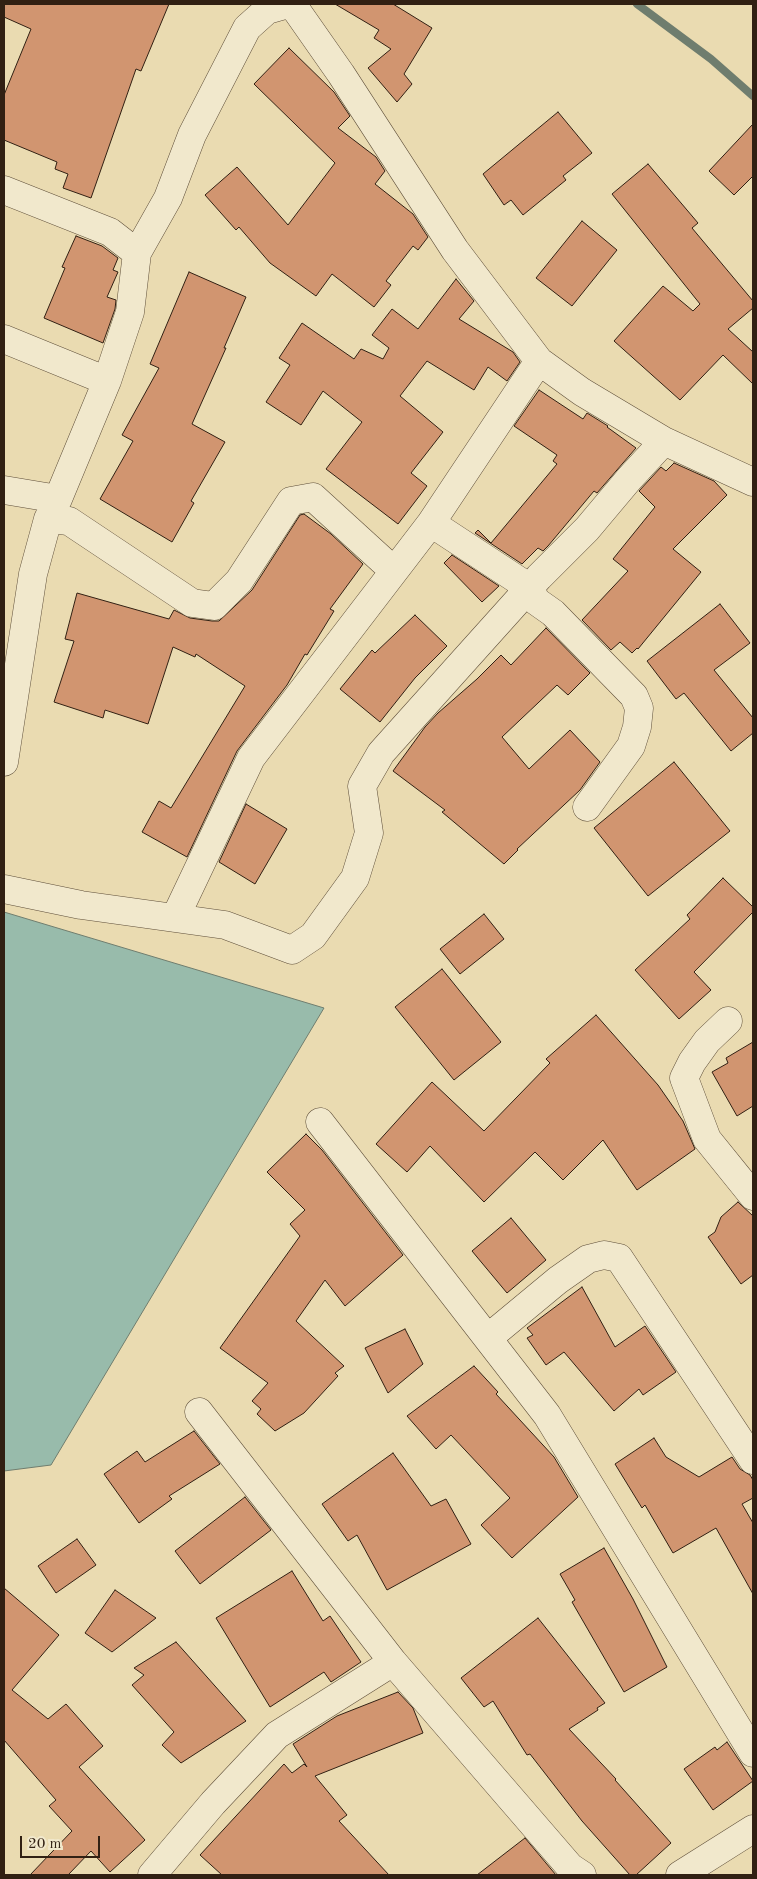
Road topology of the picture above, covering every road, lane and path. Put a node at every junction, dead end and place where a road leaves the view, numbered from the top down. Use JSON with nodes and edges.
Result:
{"nodes":[{"id":1,"x":288,"y":4,"type":"edge"},
{"id":2,"x":292,"y":4,"type":"edge"},
{"id":3,"x":4,"y":190,"type":"edge"},
{"id":4,"x":137,"y":253,"type":"junction"},
{"id":5,"x":4,"y":339,"type":"edge"},
{"id":6,"x":539,"y":361,"type":"junction"},
{"id":7,"x":107,"y":381,"type":"junction"},
{"id":8,"x":664,"y":441,"type":"junction"},
{"id":9,"x":753,"y":482,"type":"edge"},
{"id":10,"x":4,"y":490,"type":"edge"},
{"id":11,"x":53,"y":509,"type":"junction"},
{"id":12,"x":430,"y":523,"type":"junction"},
{"id":13,"x":394,"y":571,"type":"junction"},
{"id":14,"x":530,"y":588,"type":"junction"},
{"id":15,"x":13,"y":639,"type":"edge"},
{"id":16,"x":4,"y":762,"type":"edge"},
{"id":17,"x":587,"y":807,"type":"dead end"},
{"id":18,"x":4,"y":889,"type":"edge"},
{"id":19,"x":175,"y":918,"type":"junction"},
{"id":20,"x":728,"y":1021,"type":"dead end"},
{"id":21,"x":320,"y":1122,"type":"dead end"},
{"id":22,"x":753,"y":1196,"type":"edge"},
{"id":23,"x":488,"y":1338,"type":"junction"},
{"id":24,"x":199,"y":1412,"type":"dead end"},
{"id":25,"x":753,"y":1460,"type":"edge"},
{"id":26,"x":393,"y":1662,"type":"junction"},
{"id":27,"x":753,"y":1754,"type":"edge"},
{"id":28,"x":753,"y":1829,"type":"edge"},
{"id":29,"x":152,"y":1875,"type":"edge"},
{"id":30,"x":582,"y":1875,"type":"edge"},
{"id":31,"x":680,"y":1875,"type":"edge"}],
"edges":[{"from":1,"to":4,"type":"street"},
{"from":2,"to":6,"type":"street"},
{"from":3,"to":4,"type":"street"},
{"from":4,"to":7,"type":"street"},
{"from":5,"to":7,"type":"street"},
{"from":6,"to":8,"type":"street"},
{"from":6,"to":12,"type":"street"},
{"from":7,"to":11,"type":"street"},
{"from":8,"to":9,"type":"street"},
{"from":8,"to":14,"type":"street"},
{"from":10,"to":11,"type":"street"},
{"from":11,"to":13,"type":"street"},
{"from":11,"to":15,"type":"street"},
{"from":12,"to":13,"type":"street"},
{"from":12,"to":14,"type":"street"},
{"from":13,"to":19,"type":"street"},
{"from":14,"to":17,"type":"street"},
{"from":14,"to":19,"type":"street"},
{"from":15,"to":16,"type":"street"},
{"from":18,"to":19,"type":"street"},
{"from":20,"to":22,"type":"street"},
{"from":21,"to":23,"type":"street"},
{"from":23,"to":25,"type":"street"},
{"from":23,"to":27,"type":"street"},
{"from":24,"to":26,"type":"street"},
{"from":26,"to":29,"type":"street"},
{"from":26,"to":30,"type":"street"},
{"from":28,"to":31,"type":"street"}]}
